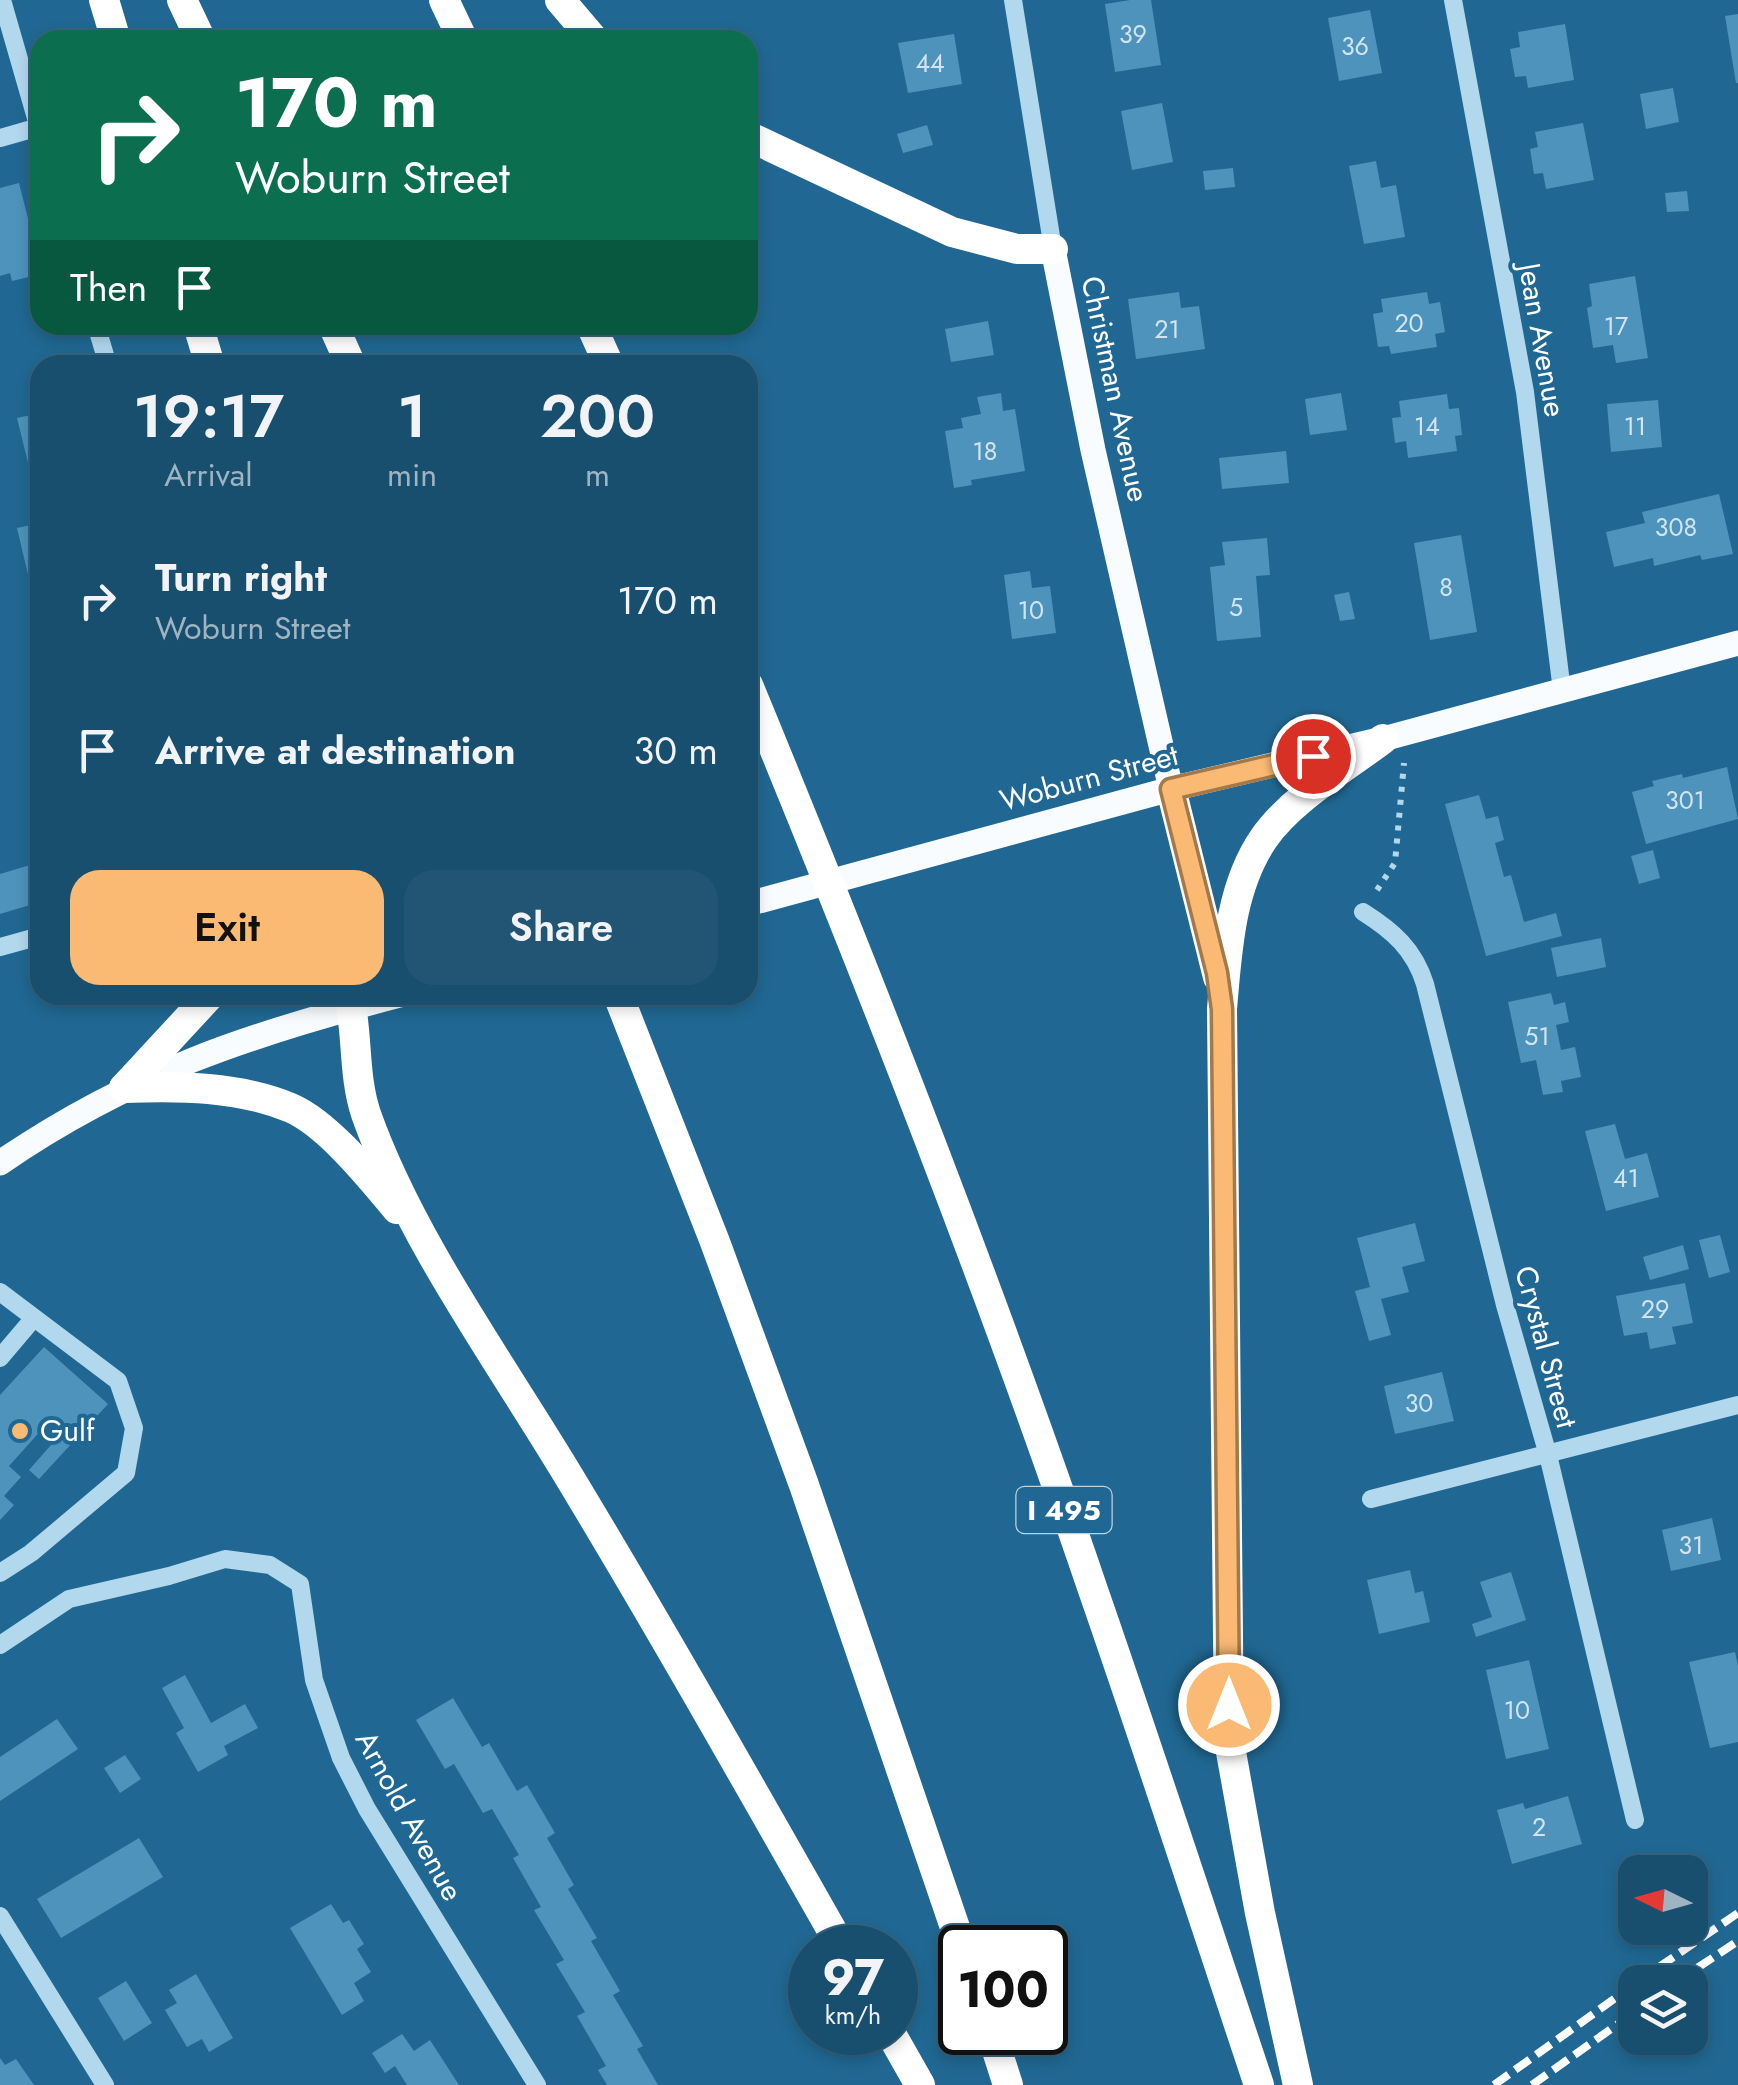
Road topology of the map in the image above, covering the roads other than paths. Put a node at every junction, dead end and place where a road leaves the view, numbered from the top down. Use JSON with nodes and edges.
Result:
{"nodes":[{"id":1,"x":2,"y":0,"type":"edge"},
{"id":2,"x":104,"y":0,"type":"edge"},
{"id":3,"x":182,"y":0,"type":"edge"},
{"id":4,"x":444,"y":0,"type":"edge"},
{"id":5,"x":560,"y":0,"type":"edge"},
{"id":6,"x":1013,"y":0,"type":"edge"},
{"id":7,"x":1453,"y":0,"type":"edge"},
{"id":8,"x":113,"y":30,"type":"edge"},
{"id":9,"x":196,"y":30,"type":"edge"},
{"id":10,"x":458,"y":30,"type":"edge"},
{"id":11,"x":586,"y":30,"type":"edge"},
{"id":12,"x":30,"y":98,"type":"edge"},
{"id":13,"x":30,"y":132,"type":"edge"},
{"id":14,"x":0,"y":138,"type":"edge"},
{"id":15,"x":758,"y":141,"type":"edge"},
{"id":16,"x":1053,"y":249,"type":"junction"},
{"id":17,"x":1738,"y":643,"type":"edge"},
{"id":18,"x":1562,"y":690,"type":"junction"},
{"id":19,"x":758,"y":709,"type":"edge"},
{"id":20,"x":1395,"y":736,"type":"junction"},
{"id":21,"x":1171,"y":789,"type":"junction"},
{"id":22,"x":758,"y":901,"type":"edge"},
{"id":23,"x":1363,"y":912,"type":"road end"},
{"id":24,"x":30,"y":939,"type":"edge"},
{"id":25,"x":0,"y":947,"type":"edge"},
{"id":26,"x":201,"y":1005,"type":"edge"},
{"id":27,"x":339,"y":1005,"type":"edge"},
{"id":28,"x":350,"y":1005,"type":"edge"},
{"id":29,"x":622,"y":1005,"type":"edge"},
{"id":30,"x":1222,"y":1009,"type":"junction"},
{"id":31,"x":124,"y":1088,"type":"junction"},
{"id":32,"x":0,"y":1163,"type":"edge"},
{"id":33,"x":428,"y":1246,"type":"junction"},
{"id":34,"x":0,"y":1292,"type":"edge"},
{"id":35,"x":33,"y":1319,"type":"junction"},
{"id":36,"x":0,"y":1358,"type":"edge"},
{"id":37,"x":1738,"y":1405,"type":"edge"},
{"id":38,"x":1548,"y":1455,"type":"junction"},
{"id":39,"x":1371,"y":1499,"type":"dead end"},
{"id":40,"x":0,"y":1573,"type":"edge"},
{"id":41,"x":0,"y":1644,"type":"edge"},
{"id":42,"x":1636,"y":1820,"type":"dead end"},
{"id":43,"x":0,"y":1916,"type":"edge"},
{"id":44,"x":829,"y":1925,"type":"edge"},
{"id":45,"x":954,"y":1925,"type":"edge"},
{"id":46,"x":903,"y":2055,"type":"edge"},
{"id":47,"x":998,"y":2055,"type":"edge"},
{"id":48,"x":105,"y":2085,"type":"edge"},
{"id":49,"x":537,"y":2085,"type":"edge"},
{"id":50,"x":920,"y":2085,"type":"edge"},
{"id":51,"x":1008,"y":2085,"type":"edge"},
{"id":52,"x":1259,"y":2085,"type":"edge"},
{"id":53,"x":1298,"y":2085,"type":"edge"}],
"edges":[{"from":1,"to":12,"type":"street"},
{"from":2,"to":8,"type":"highway"},
{"from":3,"to":9,"type":"highway"},
{"from":4,"to":10,"type":"highway"},
{"from":5,"to":11,"type":"highway"},
{"from":6,"to":16,"type":"street","name":"Christman Avenue"},
{"from":7,"to":18,"type":"street","name":"Jean Avenue"},
{"from":13,"to":14,"type":"street"},
{"from":15,"to":16,"type":"highway"},
{"from":16,"to":21,"type":"main road","name":"Christman Avenue"},
{"from":17,"to":18,"type":"main road","name":"Woburn Street"},
{"from":18,"to":20,"type":"main road","name":"Woburn Street"},
{"from":19,"to":52,"type":"highway","number":"I 495"},
{"from":20,"to":21,"type":"main road","name":"Woburn Street"},
{"from":20,"to":30,"type":"highway"},
{"from":21,"to":22,"type":"main road","name":"Woburn Street"},
{"from":21,"to":30,"type":"highway"},
{"from":23,"to":38,"type":"street","name":"Crystal Street"},
{"from":24,"to":25,"type":"street"},
{"from":26,"to":31,"type":"highway"},
{"from":27,"to":31,"type":"main road"},
{"from":28,"to":33,"type":"highway"},
{"from":29,"to":45,"type":"highway"},
{"from":30,"to":53,"type":"highway"},
{"from":31,"to":32,"type":"main road"},
{"from":31,"to":33,"type":"highway"},
{"from":33,"to":44,"type":"highway"},
{"from":34,"to":35,"type":"street"},
{"from":35,"to":36,"type":"street"},
{"from":35,"to":40,"type":"street"},
{"from":37,"to":38,"type":"street"},
{"from":38,"to":39,"type":"street"},
{"from":38,"to":42,"type":"street","name":"Crystal Street"},
{"from":41,"to":49,"type":"street","name":"Arnold Avenue"},
{"from":43,"to":48,"type":"street"},
{"from":46,"to":50,"type":"highway"},
{"from":47,"to":51,"type":"highway"}]}
